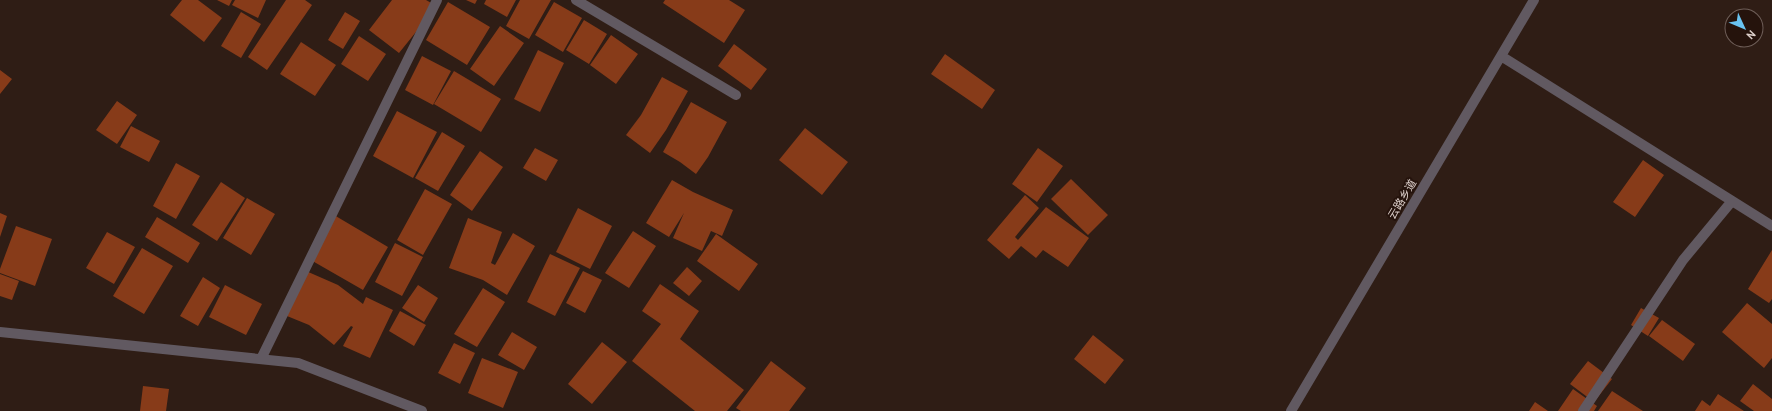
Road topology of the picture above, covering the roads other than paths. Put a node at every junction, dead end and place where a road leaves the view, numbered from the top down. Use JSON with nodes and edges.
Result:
{"nodes":[{"id":1,"x":437,"y":0,"type":"edge"},
{"id":2,"x":576,"y":0,"type":"edge"},
{"id":3,"x":1534,"y":0,"type":"edge"},
{"id":4,"x":1501,"y":56,"type":"junction"},
{"id":5,"x":736,"y":95,"type":"dead end"},
{"id":6,"x":1732,"y":201,"type":"junction"},
{"id":7,"x":1772,"y":226,"type":"edge"},
{"id":8,"x":0,"y":332,"type":"edge"},
{"id":9,"x":261,"y":359,"type":"junction"},
{"id":10,"x":422,"y":411,"type":"edge"},
{"id":11,"x":1291,"y":411,"type":"edge"},
{"id":12,"x":1583,"y":411,"type":"edge"}],
"edges":[{"from":1,"to":9,"type":"street"},
{"from":2,"to":5,"type":"street"},
{"from":3,"to":4,"type":"street","name":"云路乡道"},
{"from":4,"to":6,"type":"street"},
{"from":4,"to":11,"type":"street","name":"云路乡道"},
{"from":6,"to":7,"type":"street"},
{"from":6,"to":12,"type":"street"},
{"from":8,"to":9,"type":"street"},
{"from":9,"to":10,"type":"street"}]}
